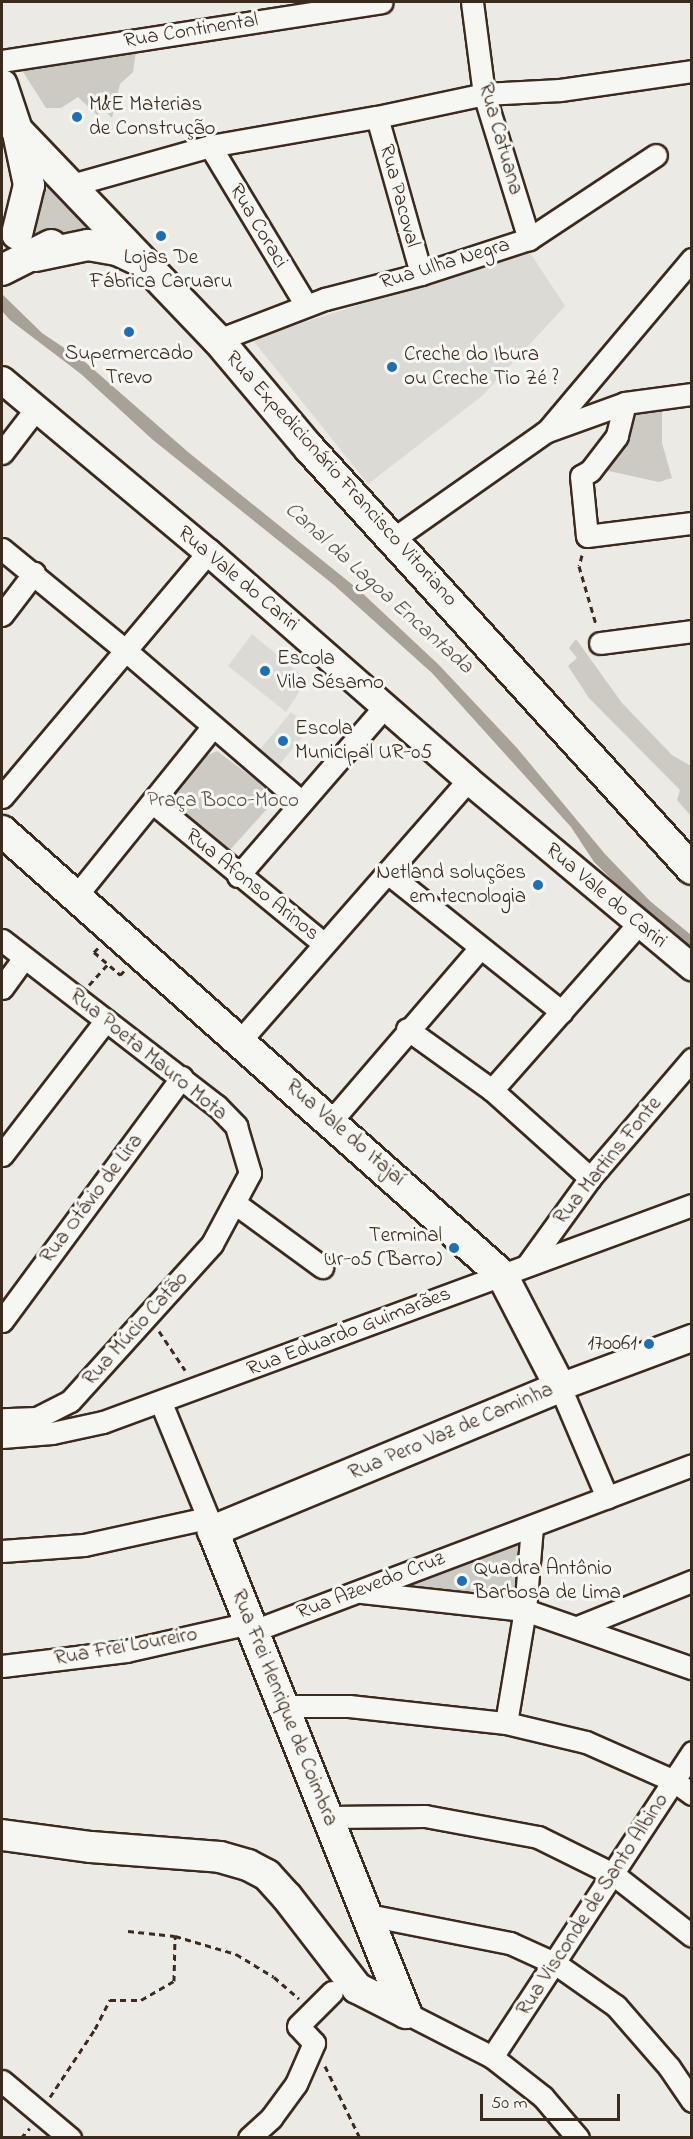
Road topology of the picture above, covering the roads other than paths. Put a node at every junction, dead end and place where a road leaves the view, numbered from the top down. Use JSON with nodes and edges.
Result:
{"nodes":[{"id":1,"x":381,"y":2,"type":"edge"},
{"id":2,"x":472,"y":2,"type":"edge"},
{"id":3,"x":2,"y":61,"type":"edge"},
{"id":4,"x":692,"y":71,"type":"edge"},
{"id":5,"x":2,"y":85,"type":"edge"},
{"id":6,"x":484,"y":94,"type":"junction"},
{"id":7,"x":377,"y":117,"type":"junction"},
{"id":8,"x":10,"y":125,"type":"edge"},
{"id":9,"x":210,"y":147,"type":"junction"},
{"id":10,"x":656,"y":154,"type":"dead end"},
{"id":11,"x":68,"y":186,"type":"junction"},
{"id":12,"x":89,"y":208,"type":"junction"},
{"id":13,"x":529,"y":239,"type":"junction"},
{"id":14,"x":18,"y":250,"type":"edge"},
{"id":15,"x":144,"y":264,"type":"junction"},
{"id":16,"x":688,"y":267,"type":"edge"},
{"id":17,"x":2,"y":270,"type":"edge"},
{"id":18,"x":421,"y":274,"type":"junction"},
{"id":19,"x":306,"y":305,"type":"junction"},
{"id":20,"x":218,"y":340,"type":"junction"},
{"id":21,"x":2,"y":380,"type":"edge"},
{"id":22,"x":692,"y":394,"type":"edge"},
{"id":23,"x":625,"y":402,"type":"junction"},
{"id":24,"x":35,"y":410,"type":"junction"},
{"id":25,"x":545,"y":432,"type":"junction"},
{"id":26,"x":2,"y":453,"type":"edge"},
{"id":27,"x":692,"y":523,"type":"edge"},
{"id":28,"x":393,"y":539,"type":"junction"},
{"id":29,"x":2,"y":549,"type":"edge"},
{"id":30,"x":208,"y":552,"type":"junction"},
{"id":31,"x":34,"y":573,"type":"junction"},
{"id":32,"x":2,"y":615,"type":"edge"},
{"id":33,"x":692,"y":631,"type":"edge"},
{"id":34,"x":600,"y":643,"type":"road end"},
{"id":35,"x":125,"y":650,"type":"junction"},
{"id":36,"x":385,"y":705,"type":"junction"},
{"id":37,"x":213,"y":726,"type":"junction"},
{"id":38,"x":468,"y":780,"type":"junction"},
{"id":39,"x":2,"y":797,"type":"edge"},
{"id":40,"x":152,"y":802,"type":"junction"},
{"id":41,"x":302,"y":802,"type":"junction"},
{"id":42,"x":2,"y":831,"type":"edge"},
{"id":43,"x":692,"y":869,"type":"edge"},
{"id":44,"x":390,"y":874,"type":"junction"},
{"id":45,"x":238,"y":876,"type":"junction"},
{"id":46,"x":76,"y":896,"type":"junction"},
{"id":47,"x":639,"y":923,"type":"junction"},
{"id":48,"x":2,"y":940,"type":"edge"},
{"id":49,"x":324,"y":944,"type":"junction"},
{"id":50,"x":480,"y":948,"type":"junction"},
{"id":51,"x":24,"y":958,"type":"junction"},
{"id":52,"x":692,"y":967,"type":"edge"},
{"id":53,"x":2,"y":988,"type":"edge"},
{"id":54,"x":562,"y":1012,"type":"junction"},
{"id":55,"x":106,"y":1020,"type":"junction"},
{"id":56,"x":407,"y":1029,"type":"junction"},
{"id":57,"x":239,"y":1042,"type":"junction"},
{"id":58,"x":692,"y":1059,"type":"edge"},
{"id":59,"x":182,"y":1077,"type":"junction"},
{"id":60,"x":492,"y":1090,"type":"junction"},
{"id":61,"x":332,"y":1120,"type":"junction"},
{"id":62,"x":2,"y":1155,"type":"edge"},
{"id":63,"x":590,"y":1178,"type":"junction"},
{"id":64,"x":238,"y":1199,"type":"junction"},
{"id":65,"x":692,"y":1205,"type":"edge"},
{"id":66,"x":322,"y":1267,"type":"dead end"},
{"id":67,"x":515,"y":1270,"type":"junction"},
{"id":68,"x":2,"y":1321,"type":"edge"},
{"id":69,"x":692,"y":1338,"type":"edge"},
{"id":70,"x":560,"y":1387,"type":"junction"},
{"id":71,"x":161,"y":1403,"type":"junction"},
{"id":72,"x":2,"y":1419,"type":"edge"},
{"id":73,"x":2,"y":1437,"type":"edge"},
{"id":74,"x":692,"y":1465,"type":"edge"},
{"id":75,"x":607,"y":1497,"type":"junction"},
{"id":76,"x":210,"y":1524,"type":"junction"},
{"id":77,"x":532,"y":1526,"type":"junction"},
{"id":78,"x":2,"y":1551,"type":"edge"},
{"id":79,"x":692,"y":1581,"type":"edge"},
{"id":80,"x":354,"y":1591,"type":"junction"},
{"id":81,"x":525,"y":1610,"type":"junction"},
{"id":82,"x":580,"y":1626,"type":"junction"},
{"id":83,"x":252,"y":1627,"type":"junction"},
{"id":84,"x":2,"y":1666,"type":"edge"},
{"id":85,"x":692,"y":1668,"type":"edge"},
{"id":86,"x":282,"y":1706,"type":"junction"},
{"id":87,"x":506,"y":1723,"type":"junction"},
{"id":88,"x":692,"y":1752,"type":"edge"},
{"id":89,"x":674,"y":1781,"type":"junction"},
{"id":90,"x":692,"y":1794,"type":"edge"},
{"id":91,"x":328,"y":1817,"type":"junction"},
{"id":92,"x":2,"y":1835,"type":"edge"},
{"id":93,"x":613,"y":1874,"type":"junction"},
{"id":94,"x":368,"y":1915,"type":"junction"},
{"id":95,"x":692,"y":1936,"type":"edge"},
{"id":96,"x":556,"y":1964,"type":"junction"},
{"id":97,"x":332,"y":1992,"type":"dead end"},
{"id":98,"x":406,"y":2013,"type":"junction"},
{"id":99,"x":492,"y":2057,"type":"junction"},
{"id":100,"x":2,"y":2081,"type":"edge"},
{"id":101,"x":692,"y":2101,"type":"edge"},
{"id":102,"x":70,"y":2138,"type":"edge"},
{"id":103,"x":249,"y":2138,"type":"edge"},
{"id":104,"x":578,"y":2138,"type":"edge"}],
"edges":[{"from":1,"to":3,"type":"street","name":"Rua Continental"},
{"from":2,"to":6,"type":"street","name":"Rua Catuana"},
{"from":4,"to":6,"type":"street"},
{"from":5,"to":8,"type":"main road","name":"Rua Expedicionário Francisco Vitoriano"},
{"from":6,"to":7,"type":"street"},
{"from":6,"to":13,"type":"street","name":"Rua Catuana"},
{"from":7,"to":9,"type":"street"},
{"from":7,"to":18,"type":"street","name":"Rua Pacoval"},
{"from":8,"to":11,"type":"main road","name":"Rua Expedicionário Francisco Vitoriano"},
{"from":8,"to":14,"type":"main road"},
{"from":9,"to":11,"type":"street"},
{"from":9,"to":19,"type":"street","name":"Rua Coraci"},
{"from":10,"to":13,"type":"street","name":"Rua Ulha Negra"},
{"from":11,"to":12,"type":"main road","name":"Rua Expedicionário Francisco Vitoriano"},
{"from":11,"to":14,"type":"main road"},
{"from":12,"to":14,"type":"main road"},
{"from":12,"to":15,"type":"main road","name":"Rua Expedicionário Francisco Vitoriano"},
{"from":13,"to":18,"type":"street","name":"Rua Ulha Negra"},
{"from":14,"to":15,"type":"main road"},
{"from":14,"to":17,"type":"main road"},
{"from":15,"to":20,"type":"main road","name":"Rua Expedicionário Francisco Vitoriano"},
{"from":16,"to":25,"type":"street"},
{"from":18,"to":19,"type":"street","name":"Rua Ulha Negra"},
{"from":19,"to":20,"type":"street","name":"Rua Ulha Negra"},
{"from":20,"to":28,"type":"main road","name":"Rua Expedicionário Francisco Vitoriano"},
{"from":21,"to":24,"type":"street","name":"Rua Vale do Cariri"},
{"from":22,"to":23,"type":"street"},
{"from":23,"to":25,"type":"street"},
{"from":23,"to":27,"type":"street"},
{"from":24,"to":26,"type":"street"},
{"from":24,"to":30,"type":"street","name":"Rua Vale do Cariri"},
{"from":25,"to":28,"type":"street"},
{"from":28,"to":43,"type":"main road","name":"Rua Expedicionário Francisco Vitoriano"},
{"from":29,"to":31,"type":"street"},
{"from":30,"to":35,"type":"street"},
{"from":30,"to":36,"type":"street","name":"Rua Vale do Cariri"},
{"from":31,"to":32,"type":"street"},
{"from":31,"to":35,"type":"street"},
{"from":33,"to":34,"type":"street"},
{"from":35,"to":37,"type":"street"},
{"from":35,"to":39,"type":"street"},
{"from":36,"to":38,"type":"street","name":"Rua Vale do Cariri"},
{"from":36,"to":41,"type":"street"},
{"from":37,"to":40,"type":"street"},
{"from":37,"to":41,"type":"street"},
{"from":38,"to":44,"type":"street"},
{"from":38,"to":47,"type":"street","name":"Rua Vale do Cariri"},
{"from":40,"to":45,"type":"street","name":"Rua Afonso Arinos"},
{"from":40,"to":46,"type":"street"},
{"from":41,"to":45,"type":"street"},
{"from":42,"to":46,"type":"main road","name":"Rua Vale do Itajaí"},
{"from":44,"to":49,"type":"street"},
{"from":44,"to":50,"type":"street"},
{"from":45,"to":49,"type":"street","name":"Rua Afonso Arinos"},
{"from":46,"to":57,"type":"main road","name":"Rua Vale do Itajaí"},
{"from":47,"to":52,"type":"street","name":"Rua Vale do Cariri"},
{"from":47,"to":54,"type":"street"},
{"from":48,"to":51,"type":"street","name":"Rua Poeta Mauro Mota"},
{"from":49,"to":57,"type":"street"},
{"from":50,"to":54,"type":"street"},
{"from":50,"to":56,"type":"street"},
{"from":51,"to":53,"type":"street"},
{"from":51,"to":55,"type":"street","name":"Rua Poeta Mauro Mota"},
{"from":54,"to":60,"type":"street"},
{"from":55,"to":59,"type":"street","name":"Rua Poeta Mauro Mota"},
{"from":55,"to":62,"type":"street"},
{"from":56,"to":60,"type":"street"},
{"from":56,"to":61,"type":"street"},
{"from":57,"to":61,"type":"main road","name":"Rua Vale do Itajaí"},
{"from":58,"to":63,"type":"street","name":"Rua Martins Fonte"},
{"from":59,"to":64,"type":"street","name":"Rua Poeta Mauro Mota"},
{"from":59,"to":68,"type":"street","name":"Rua Otávio de Lira"},
{"from":60,"to":63,"type":"street"},
{"from":61,"to":67,"type":"main road","name":"Rua Vale do Itajaí"},
{"from":63,"to":67,"type":"street","name":"Rua Martins Fonte"},
{"from":64,"to":66,"type":"street"},
{"from":64,"to":72,"type":"street","name":"Rua Múcio Catão"},
{"from":65,"to":67,"type":"street","name":"Rua Eduardo Guimarães"},
{"from":67,"to":70,"type":"main road","name":"Rua Vale do Itajaí"},
{"from":67,"to":71,"type":"street","name":"Rua Eduardo Guimarães"},
{"from":69,"to":70,"type":"street","name":"Rua Pero Vaz de Caminha"},
{"from":70,"to":75,"type":"street","name":"Rua Vale do Itajaí"},
{"from":70,"to":76,"type":"main road","name":"Rua Pero Vaz de Caminha"},
{"from":71,"to":73,"type":"street","name":"Rua Eduardo Guimarães"},
{"from":71,"to":76,"type":"street","name":"Rua Frei Henrique de Coimbra"},
{"from":74,"to":75,"type":"street","name":"Rua Azevedo Cruz"},
{"from":75,"to":77,"type":"street","name":"Rua Azevedo Cruz"},
{"from":76,"to":78,"type":"street"},
{"from":76,"to":83,"type":"main road","name":"Rua Frei Henrique de Coimbra"},
{"from":77,"to":80,"type":"street","name":"Rua Azevedo Cruz"},
{"from":77,"to":81,"type":"street"},
{"from":79,"to":82,"type":"street"},
{"from":80,"to":81,"type":"street"},
{"from":80,"to":83,"type":"street","name":"Rua Azevedo Cruz"},
{"from":81,"to":82,"type":"street"},
{"from":81,"to":87,"type":"street"},
{"from":82,"to":85,"type":"street"},
{"from":83,"to":84,"type":"street","name":"Rua Frei Loureiro"},
{"from":83,"to":86,"type":"main road","name":"Rua Frei Henrique de Coimbra"},
{"from":86,"to":87,"type":"street"},
{"from":86,"to":91,"type":"main road","name":"Rua Frei Henrique de Coimbra"},
{"from":87,"to":89,"type":"street"},
{"from":88,"to":89,"type":"street","name":"Rua Visconde de Santo Albino"},
{"from":89,"to":90,"type":"street"},
{"from":89,"to":93,"type":"street","name":"Rua Visconde de Santo Albino"},
{"from":91,"to":93,"type":"street"},
{"from":91,"to":94,"type":"main road","name":"Rua Frei Henrique de Coimbra"},
{"from":92,"to":98,"type":"main road"},
{"from":93,"to":95,"type":"street"},
{"from":93,"to":96,"type":"street","name":"Rua Visconde de Santo Albino"},
{"from":94,"to":96,"type":"street"},
{"from":94,"to":98,"type":"main road","name":"Rua Frei Henrique de Coimbra"},
{"from":96,"to":99,"type":"street","name":"Rua Visconde de Santo Albino"},
{"from":96,"to":101,"type":"street"},
{"from":97,"to":103,"type":"street"},
{"from":98,"to":99,"type":"street"},
{"from":99,"to":104,"type":"street"},
{"from":100,"to":102,"type":"street"}]}
